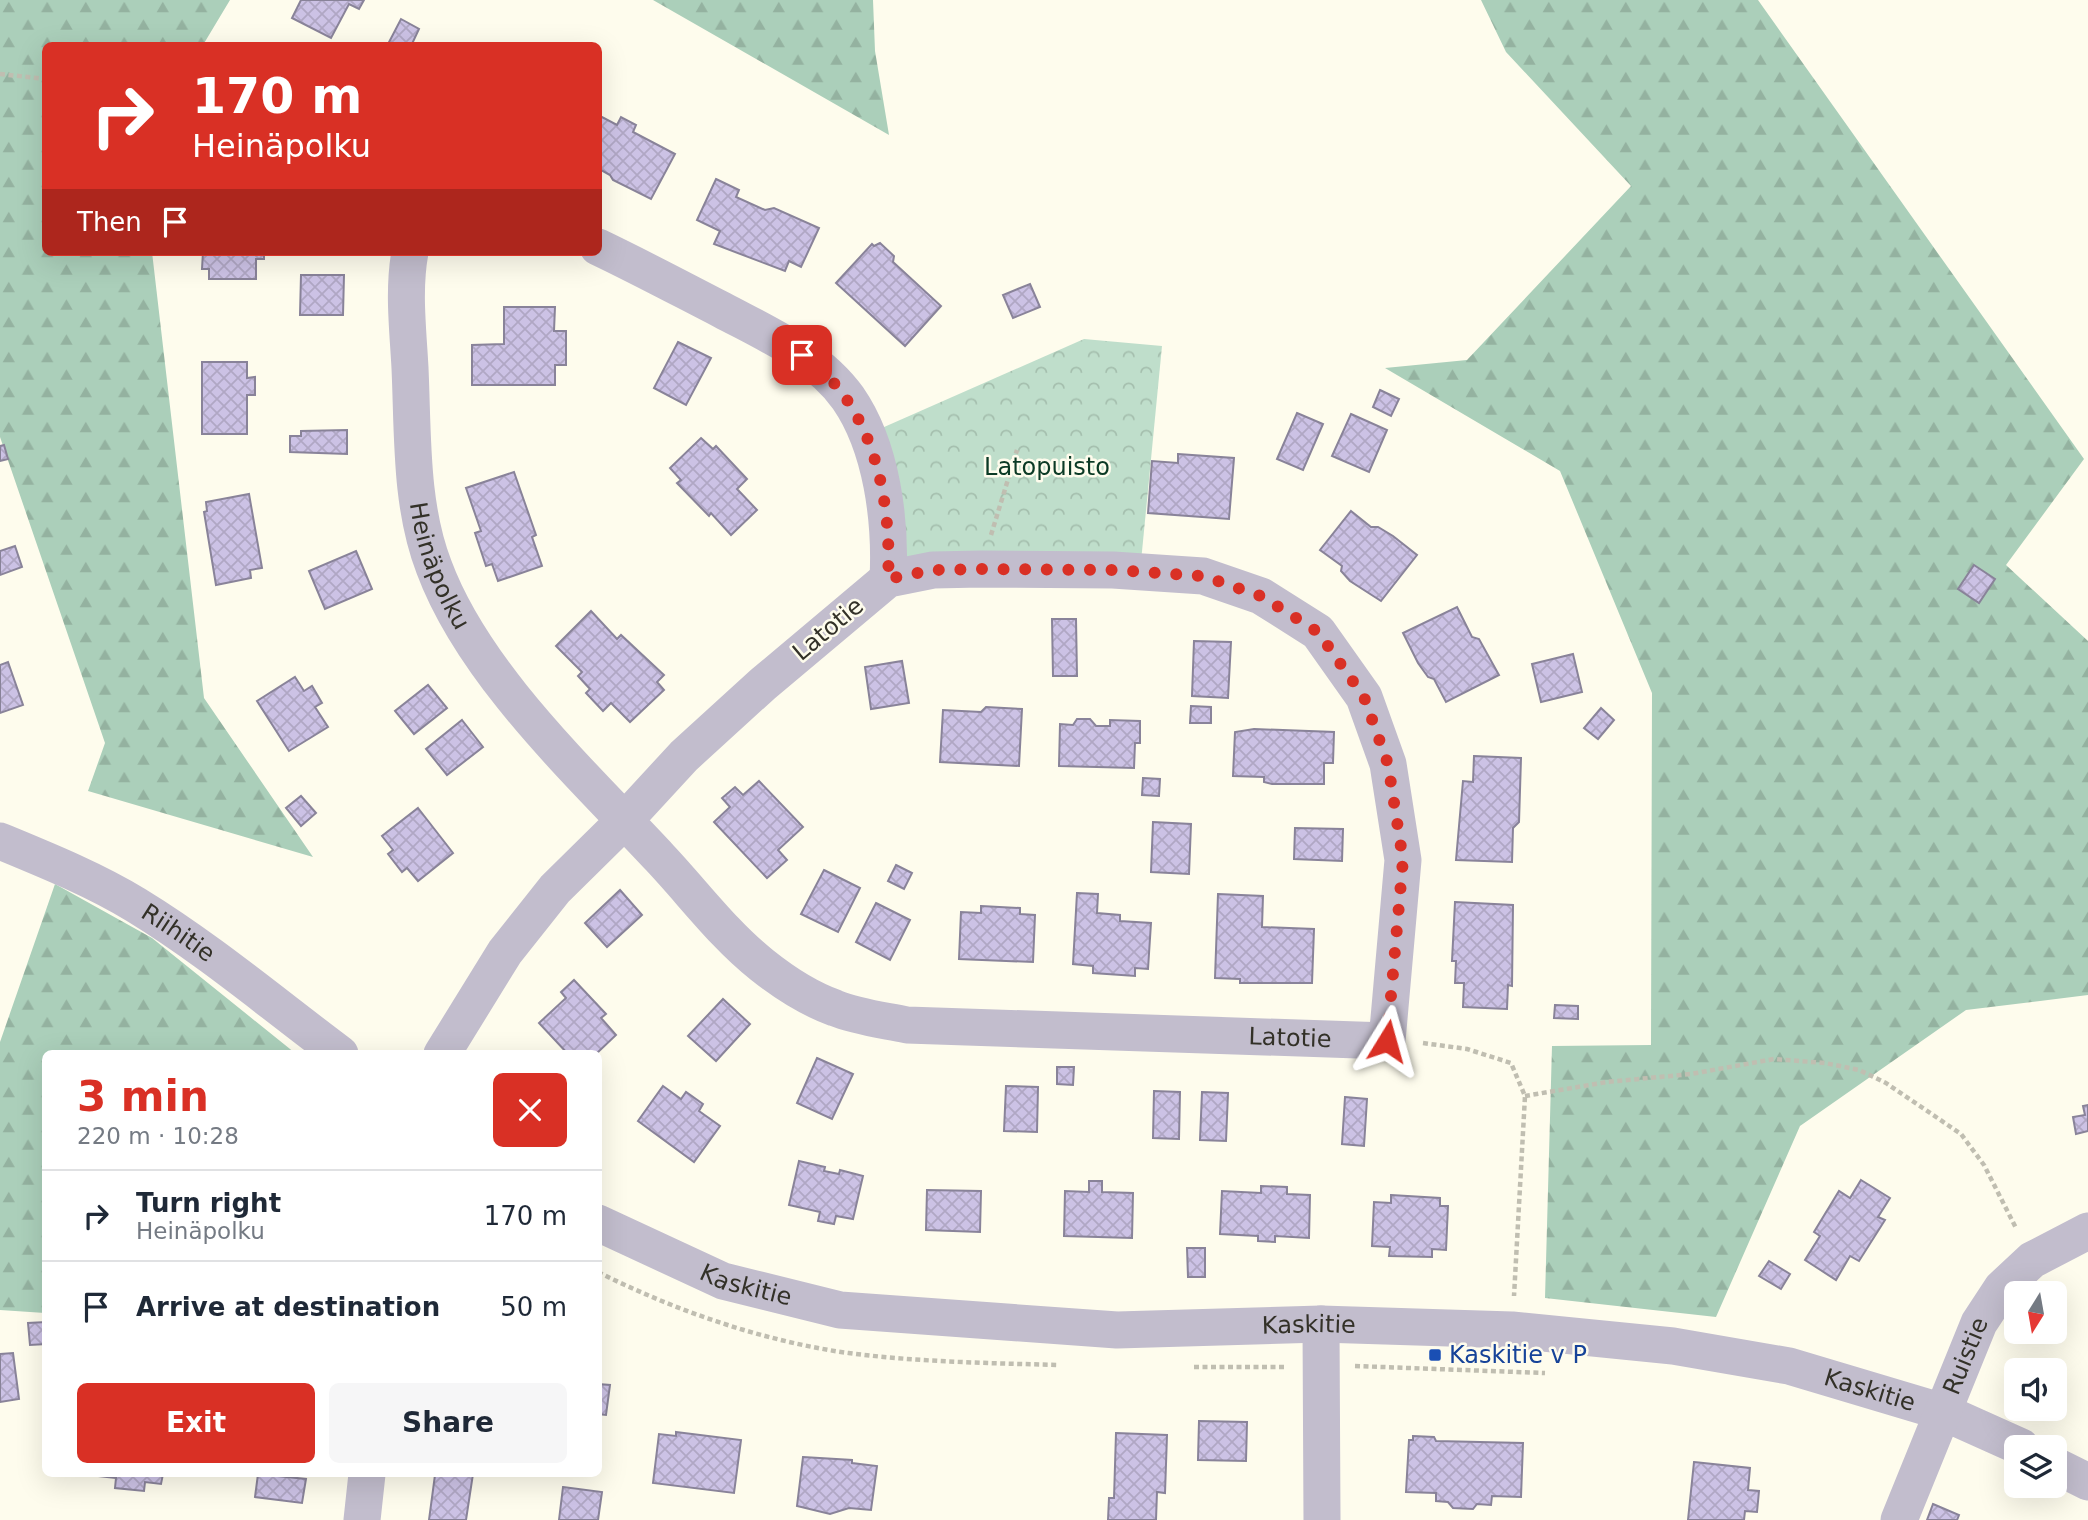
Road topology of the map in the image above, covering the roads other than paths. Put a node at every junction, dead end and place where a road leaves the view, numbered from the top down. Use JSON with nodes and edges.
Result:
{"nodes":[{"id":1,"x":602,"y":249,"type":"edge"},
{"id":2,"x":410,"y":256,"type":"edge"},
{"id":3,"x":888,"y":579,"type":"junction"},
{"id":4,"x":625,"y":820,"type":"junction"},
{"id":5,"x":0,"y":841,"type":"edge"},
{"id":6,"x":335,"y":1050,"type":"edge"},
{"id":7,"x":444,"y":1050,"type":"edge"},
{"id":8,"x":602,"y":1225,"type":"edge"},
{"id":9,"x":2088,"y":1231,"type":"edge"},
{"id":10,"x":1321,"y":1324,"type":"junction"},
{"id":11,"x":1943,"y":1412,"type":"junction"},
{"id":12,"x":2004,"y":1439,"type":"edge"},
{"id":13,"x":2067,"y":1472,"type":"edge"},
{"id":14,"x":367,"y":1477,"type":"edge"},
{"id":15,"x":2088,"y":1482,"type":"edge"},
{"id":16,"x":362,"y":1520,"type":"edge"},
{"id":17,"x":1322,"y":1520,"type":"edge"},
{"id":18,"x":1899,"y":1520,"type":"edge"}],
"edges":[{"from":1,"to":3,"type":"street"},
{"from":2,"to":4,"type":"street","name":"Heinäpolku"},
{"from":3,"to":4,"type":"street","name":"Latotie"},
{"from":3,"to":4,"type":"street","name":"Latotie"},
{"from":4,"to":7,"type":"street","name":"Latotie"},
{"from":5,"to":6,"type":"street","name":"Riihitie"},
{"from":8,"to":10,"type":"street","name":"Kaskitie"},
{"from":9,"to":11,"type":"street","name":"Ruistie"},
{"from":10,"to":11,"type":"street","name":"Kaskitie"},
{"from":10,"to":17,"type":"street"},
{"from":11,"to":12,"type":"street","name":"Kaskitie"},
{"from":11,"to":18,"type":"street","name":"Ruistie"},
{"from":13,"to":15,"type":"street"},
{"from":14,"to":16,"type":"street"}]}
